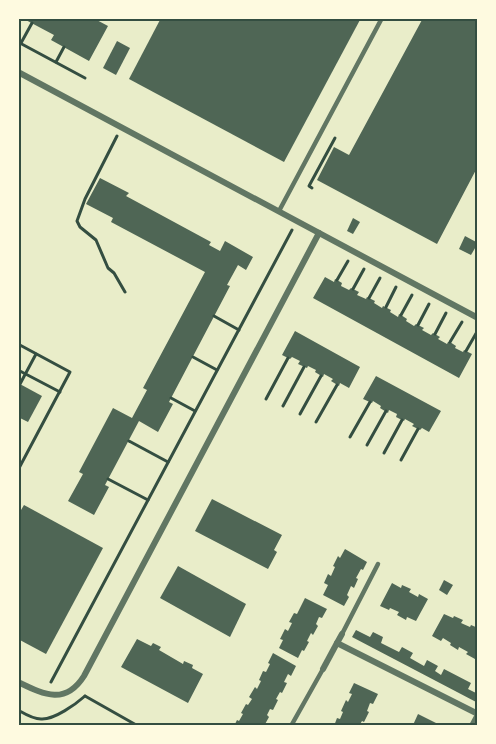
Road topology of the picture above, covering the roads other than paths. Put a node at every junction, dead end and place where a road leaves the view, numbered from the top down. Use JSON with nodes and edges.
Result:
{"nodes":[{"id":1,"x":382,"y":18,"type":"edge"},
{"id":2,"x":18,"y":72,"type":"edge"},
{"id":3,"x":279,"y":211,"type":"junction"},
{"id":4,"x":319,"y":233,"type":"junction"},
{"id":5,"x":478,"y":318,"type":"edge"},
{"id":6,"x":378,"y":564,"type":"dead end"},
{"id":7,"x":342,"y":634,"type":"joint"},
{"id":8,"x":337,"y":643,"type":"junction"},
{"id":9,"x":323,"y":669,"type":"joint"},
{"id":10,"x":18,"y":682,"type":"edge"},
{"id":11,"x":478,"y":713,"type":"edge"},
{"id":12,"x":291,"y":726,"type":"edge"},
{"id":13,"x":471,"y":726,"type":"edge"}],
"edges":[{"from":1,"to":3,"type":"lane"},
{"from":2,"to":3,"type":"street"},
{"from":3,"to":4,"type":"street"},
{"from":4,"to":5,"type":"street"},
{"from":4,"to":10,"type":"street"},
{"from":6,"to":7,"type":"lane"},
{"from":7,"to":8,"type":"street"},
{"from":8,"to":9,"type":"street"},
{"from":8,"to":11,"type":"street"},
{"from":9,"to":12,"type":"lane"},
{"from":11,"to":13,"type":"lane"}]}
